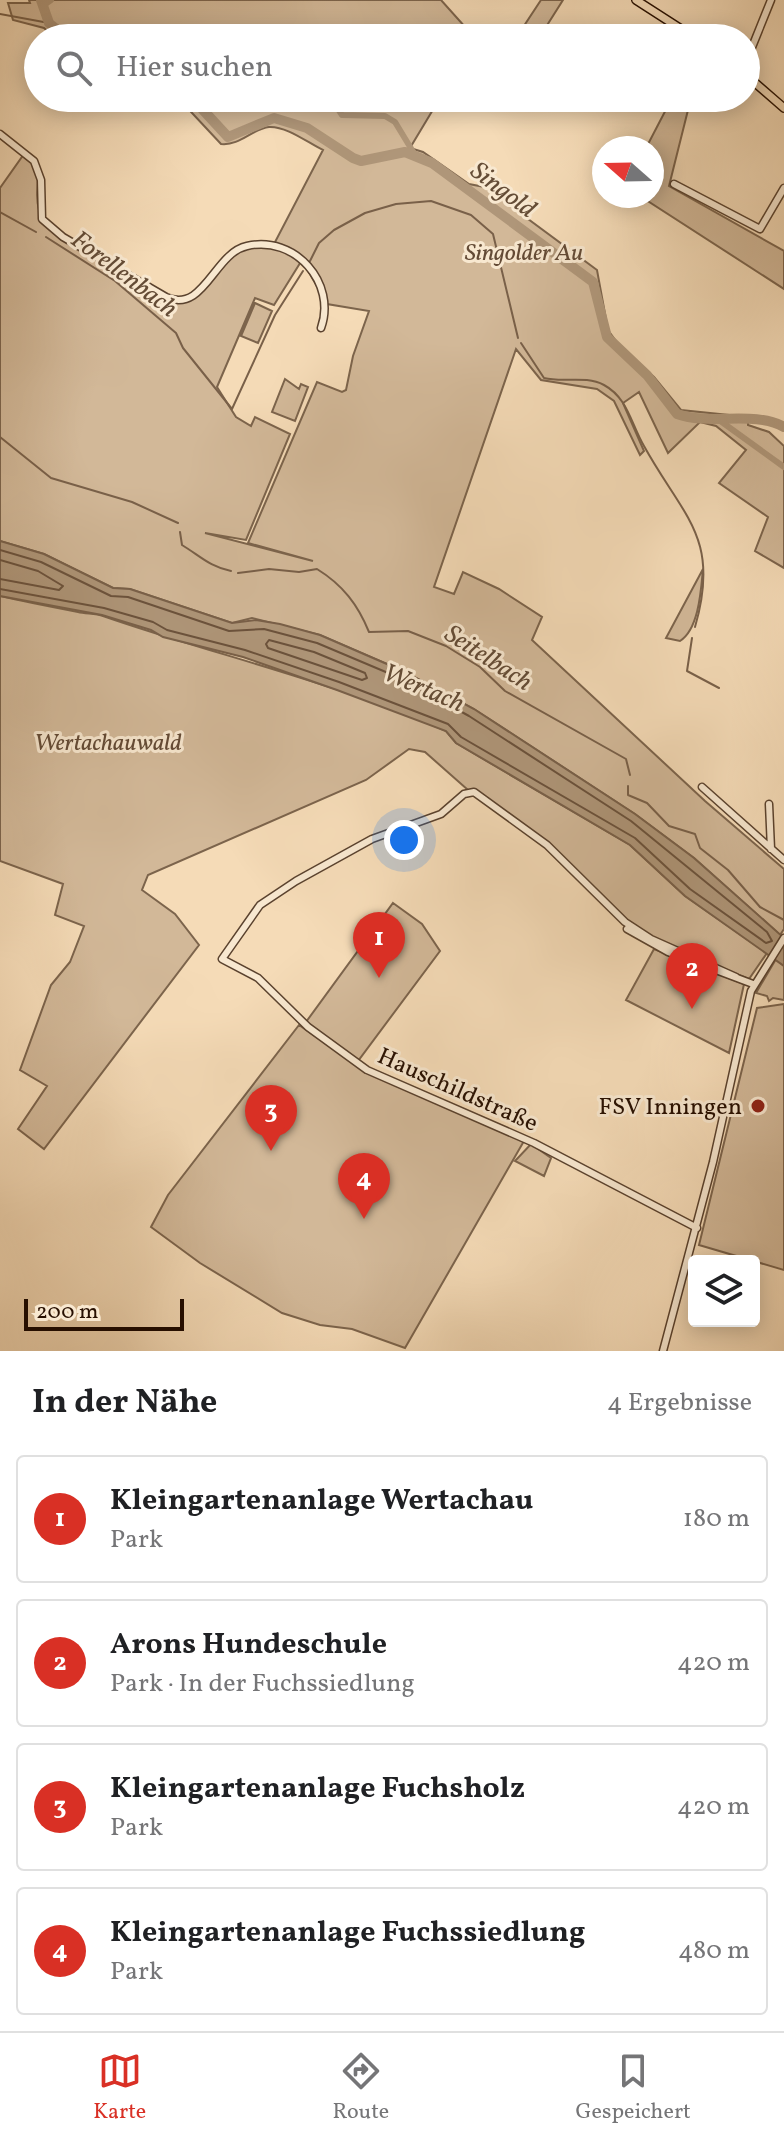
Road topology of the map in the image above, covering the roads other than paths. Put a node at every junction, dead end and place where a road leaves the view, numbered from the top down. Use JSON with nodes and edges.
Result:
{"nodes":[{"id":1,"x":636,"y":0,"type":"edge"},
{"id":2,"x":771,"y":0,"type":"edge"},
{"id":3,"x":673,"y":24,"type":"edge"},
{"id":4,"x":760,"y":27,"type":"edge"},
{"id":5,"x":760,"y":87,"type":"edge"},
{"id":6,"x":784,"y":108,"type":"edge"},
{"id":7,"x":0,"y":134,"type":"edge"},
{"id":8,"x":674,"y":184,"type":"dead end"},
{"id":9,"x":784,"y":188,"type":"edge"},
{"id":10,"x":321,"y":328,"type":"dead end"},
{"id":11,"x":702,"y":787,"type":"dead end"},
{"id":12,"x":769,"y":804,"type":"dead end"},
{"id":13,"x":771,"y":849,"type":"junction"},
{"id":14,"x":784,"y":860,"type":"edge"},
{"id":15,"x":784,"y":938,"type":"edge"},
{"id":16,"x":753,"y":984,"type":"junction"},
{"id":17,"x":697,"y":1228,"type":"junction"},
{"id":18,"x":663,"y":1351,"type":"edge"}],
"edges":[{"from":1,"to":3,"type":"main road"},
{"from":2,"to":4,"type":"street"},
{"from":5,"to":6,"type":"main road"},
{"from":7,"to":10,"type":"street"},
{"from":8,"to":9,"type":"street"},
{"from":11,"to":13,"type":"street"},
{"from":12,"to":13,"type":"street"},
{"from":13,"to":14,"type":"street"},
{"from":15,"to":16,"type":"street"},
{"from":16,"to":17,"type":"street"},
{"from":16,"to":17,"type":"street","name":"Hauschildstraße"},
{"from":17,"to":18,"type":"street"}]}
